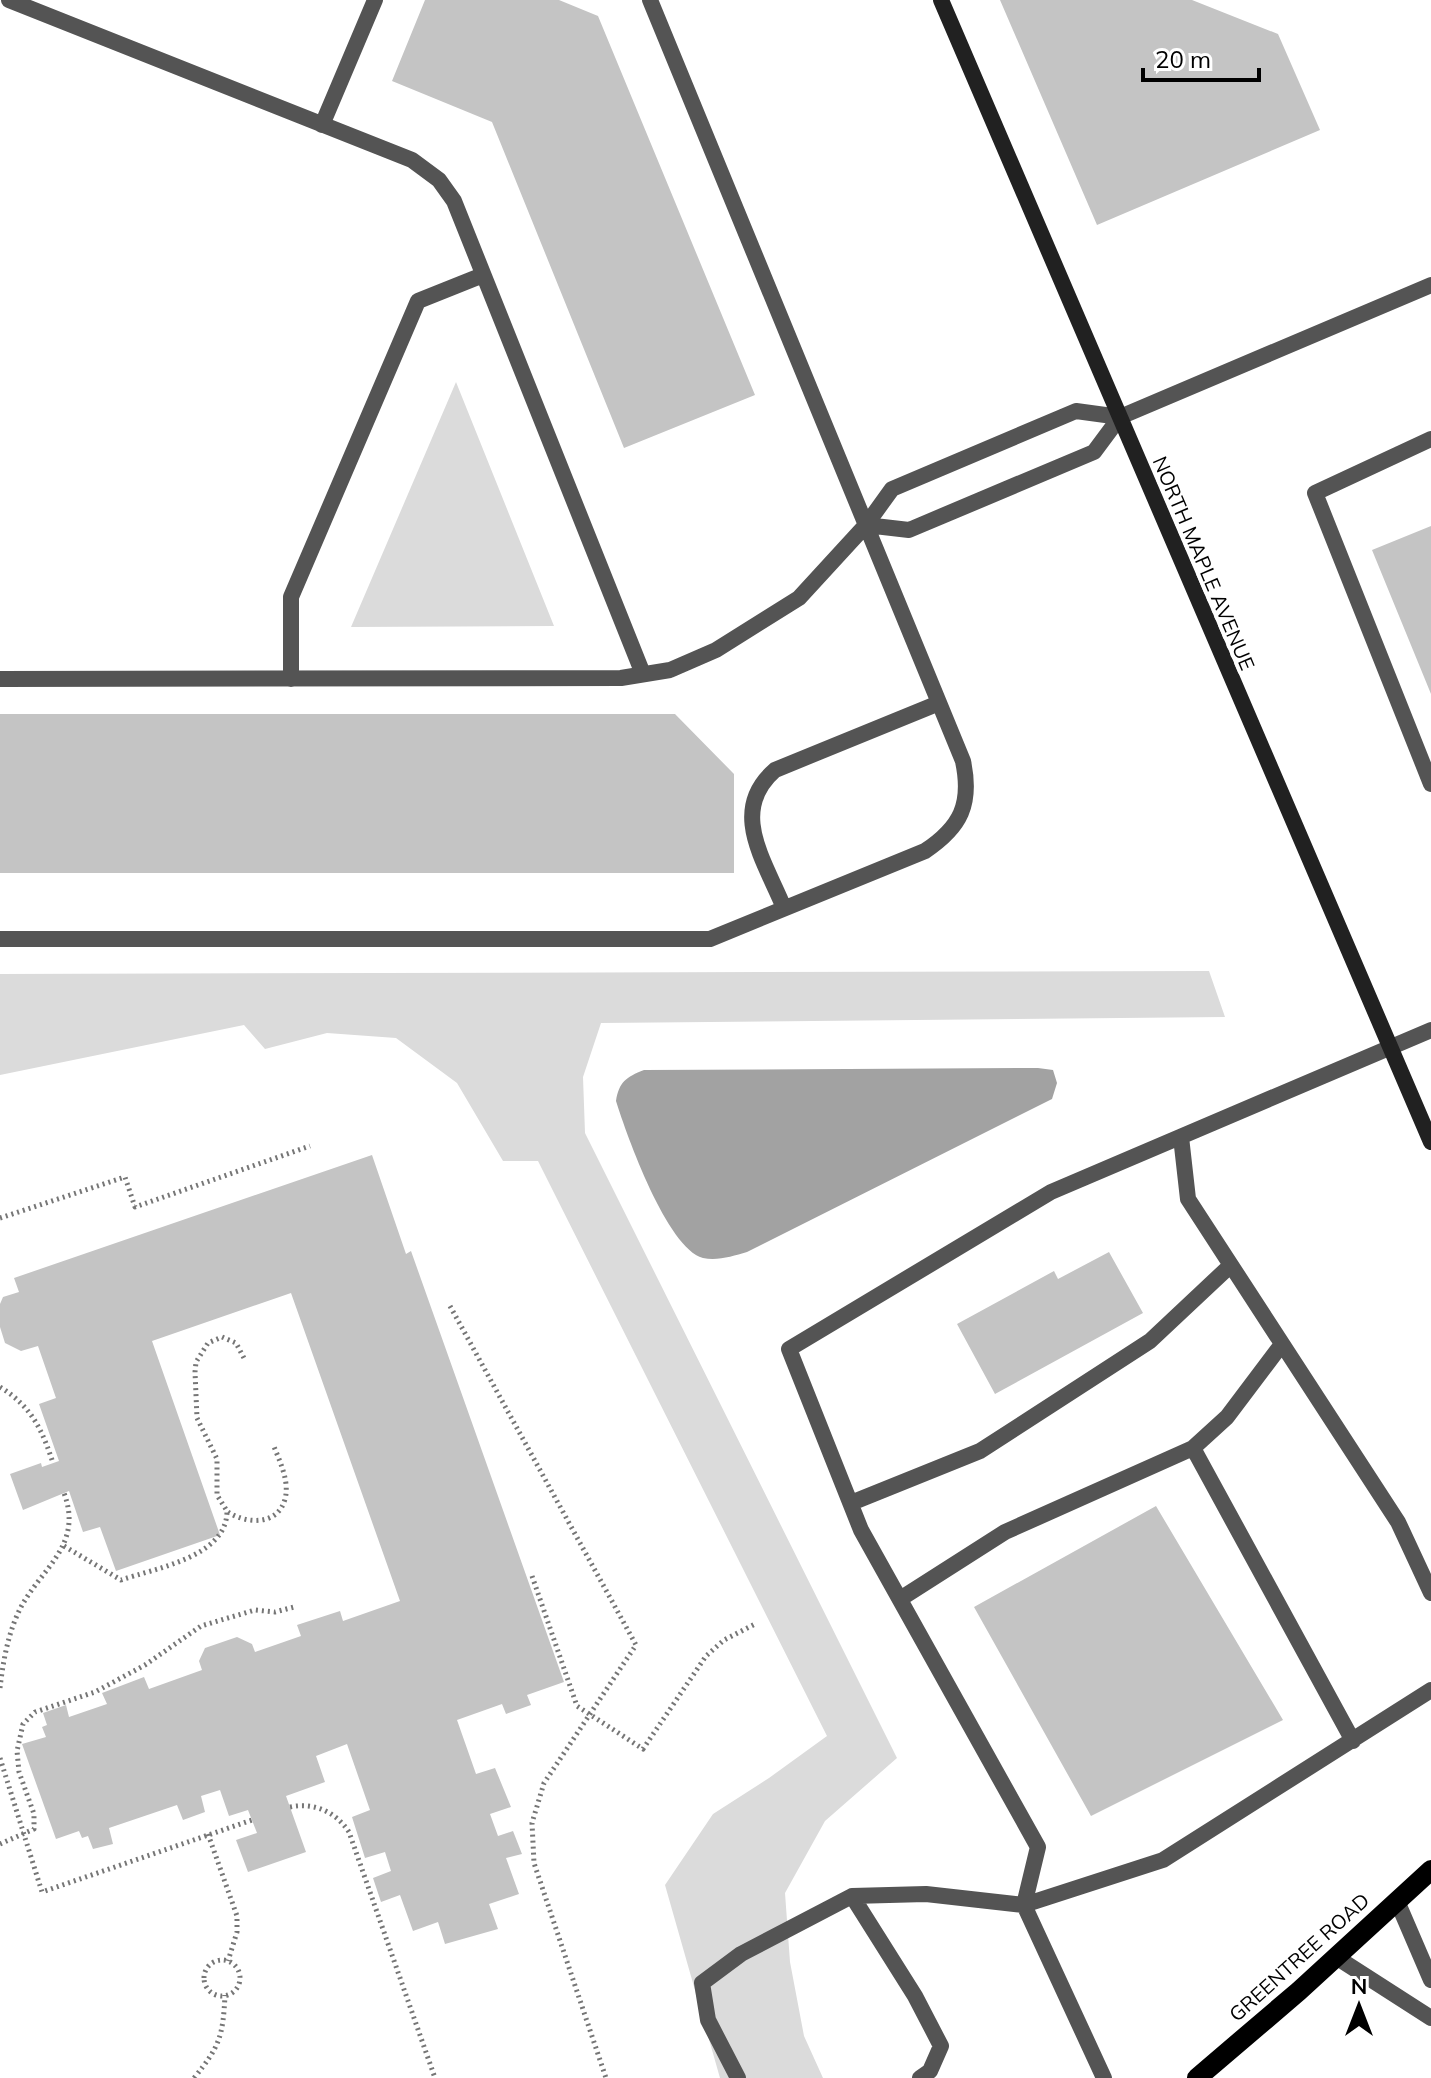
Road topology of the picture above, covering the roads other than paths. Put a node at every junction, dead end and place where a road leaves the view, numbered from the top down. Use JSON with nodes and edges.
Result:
{"nodes":[{"id":1,"x":9,"y":0,"type":"edge"},
{"id":2,"x":375,"y":0,"type":"edge"},
{"id":3,"x":650,"y":0,"type":"edge"},
{"id":4,"x":941,"y":0,"type":"edge"},
{"id":5,"x":322,"y":125,"type":"junction"},
{"id":6,"x":483,"y":275,"type":"junction"},
{"id":7,"x":1431,"y":285,"type":"edge"},
{"id":8,"x":1120,"y":417,"type":"junction"},
{"id":9,"x":1431,"y":439,"type":"edge"},
{"id":10,"x":866,"y":525,"type":"junction"},
{"id":11,"x":643,"y":674,"type":"junction"},
{"id":12,"x":0,"y":679,"type":"edge"},
{"id":13,"x":291,"y":679,"type":"junction"},
{"id":14,"x":939,"y":703,"type":"junction"},
{"id":15,"x":1431,"y":784,"type":"edge"},
{"id":16,"x":784,"y":908,"type":"junction"},
{"id":17,"x":0,"y":939,"type":"edge"},
{"id":18,"x":1431,"y":1030,"type":"edge"},
{"id":19,"x":1390,"y":1047,"type":"junction"},
{"id":20,"x":1181,"y":1137,"type":"junction"},
{"id":21,"x":1431,"y":1142,"type":"edge"},
{"id":22,"x":1231,"y":1265,"type":"junction"},
{"id":23,"x":1282,"y":1344,"type":"junction"},
{"id":24,"x":1193,"y":1448,"type":"junction"},
{"id":25,"x":851,"y":1503,"type":"junction"},
{"id":26,"x":1431,"y":1593,"type":"edge"},
{"id":27,"x":900,"y":1599,"type":"junction"},
{"id":28,"x":1431,"y":1690,"type":"edge"},
{"id":29,"x":1353,"y":1741,"type":"junction"},
{"id":30,"x":1431,"y":1870,"type":"edge"},
{"id":31,"x":852,"y":1896,"type":"junction"},
{"id":32,"x":1397,"y":1901,"type":"junction"},
{"id":33,"x":1024,"y":1905,"type":"junction"},
{"id":34,"x":1336,"y":1957,"type":"junction"},
{"id":35,"x":1431,"y":1980,"type":"edge"},
{"id":36,"x":1431,"y":2018,"type":"edge"},
{"id":37,"x":738,"y":2078,"type":"edge"},
{"id":38,"x":920,"y":2078,"type":"edge"},
{"id":39,"x":1104,"y":2078,"type":"edge"},
{"id":40,"x":1197,"y":2078,"type":"edge"}],
"edges":[{"from":1,"to":5,"type":"lane"},
{"from":2,"to":5,"type":"lane"},
{"from":3,"to":10,"type":"lane"},
{"from":4,"to":8,"type":"main road","name":"NORTH MAPLE AVENUE"},
{"from":5,"to":6,"type":"lane"},
{"from":6,"to":11,"type":"lane"},
{"from":6,"to":13,"type":"lane"},
{"from":7,"to":8,"type":"lane"},
{"from":8,"to":10,"type":"lane"},
{"from":8,"to":10,"type":"lane"},
{"from":8,"to":19,"type":"main road","name":"NORTH MAPLE AVENUE"},
{"from":9,"to":15,"type":"lane"},
{"from":10,"to":11,"type":"lane"},
{"from":10,"to":14,"type":"lane"},
{"from":11,"to":13,"type":"lane"},
{"from":12,"to":13,"type":"lane"},
{"from":14,"to":16,"type":"lane"},
{"from":14,"to":16,"type":"lane"},
{"from":16,"to":17,"type":"lane"},
{"from":18,"to":19,"type":"lane"},
{"from":19,"to":20,"type":"lane"},
{"from":19,"to":21,"type":"main road","name":"NORTH MAPLE AVENUE"},
{"from":20,"to":22,"type":"lane"},
{"from":20,"to":25,"type":"lane"},
{"from":22,"to":23,"type":"lane"},
{"from":22,"to":25,"type":"lane"},
{"from":23,"to":24,"type":"lane"},
{"from":23,"to":26,"type":"lane"},
{"from":24,"to":27,"type":"lane"},
{"from":24,"to":29,"type":"lane"},
{"from":25,"to":27,"type":"lane"},
{"from":27,"to":33,"type":"lane"},
{"from":28,"to":29,"type":"lane"},
{"from":29,"to":33,"type":"lane"},
{"from":30,"to":32,"type":"main road","name":"GREENTREE ROAD"},
{"from":31,"to":33,"type":"lane"},
{"from":31,"to":37,"type":"lane"},
{"from":31,"to":38,"type":"lane"},
{"from":32,"to":34,"type":"main road","name":"GREENTREE ROAD"},
{"from":32,"to":35,"type":"lane"},
{"from":33,"to":39,"type":"lane"},
{"from":34,"to":36,"type":"lane"},
{"from":34,"to":40,"type":"main road","name":"GREENTREE ROAD"}]}
